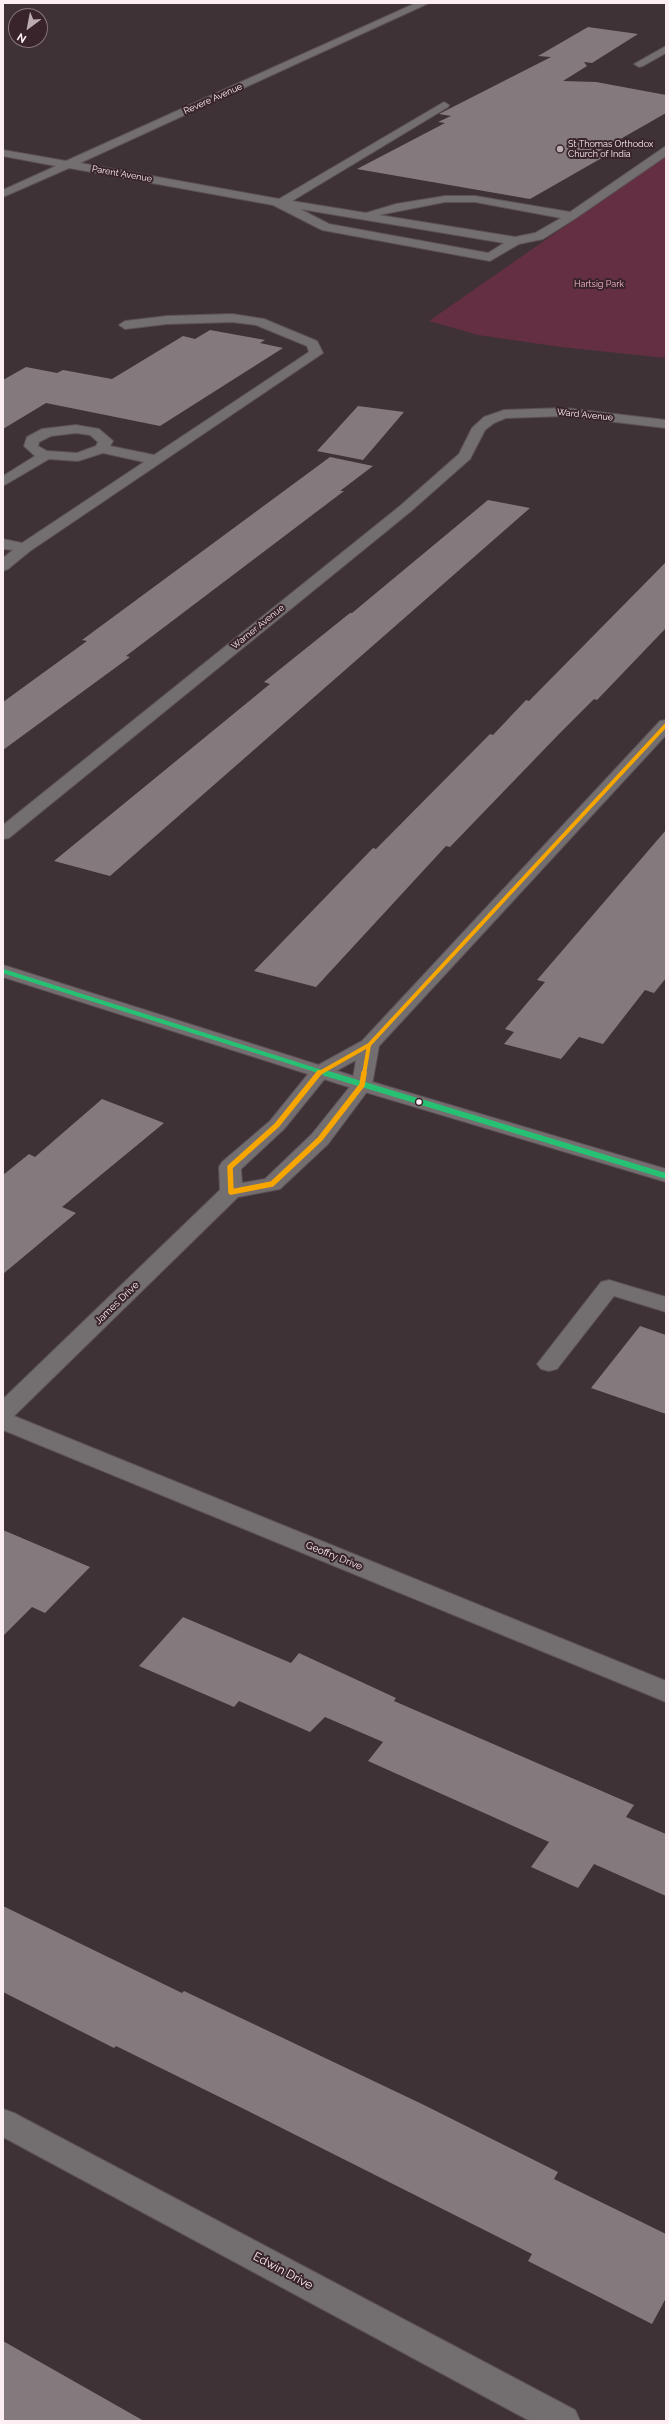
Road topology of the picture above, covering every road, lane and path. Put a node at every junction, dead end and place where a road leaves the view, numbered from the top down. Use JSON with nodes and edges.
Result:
{"nodes":[{"id":1,"x":424,"y":3,"type":"edge"},
{"id":2,"x":666,"y":49,"type":"edge"},
{"id":3,"x":639,"y":64,"type":"dead end"},
{"id":4,"x":444,"y":105,"type":"dead end"},
{"id":5,"x":666,"y":149,"type":"edge"},
{"id":6,"x":3,"y":153,"type":"edge"},
{"id":7,"x":69,"y":164,"type":"junction"},
{"id":8,"x":3,"y":194,"type":"edge"},
{"id":9,"x":278,"y":202,"type":"junction"},
{"id":10,"x":363,"y":216,"type":"junction"},
{"id":11,"x":572,"y":216,"type":"junction"},
{"id":12,"x":515,"y":241,"type":"junction"},
{"id":13,"x":125,"y":325,"type":"dead end"},
{"id":14,"x":504,"y":414,"type":"joint"},
{"id":15,"x":666,"y":424,"type":"edge"},
{"id":16,"x":102,"y":449,"type":"junction"},
{"id":17,"x":46,"y":455,"type":"junction"},
{"id":18,"x":157,"y":460,"type":"junction"},
{"id":19,"x":3,"y":482,"type":"edge"},
{"id":20,"x":3,"y":544,"type":"edge"},
{"id":21,"x":25,"y":548,"type":"junction"},
{"id":22,"x":3,"y":566,"type":"edge"},
{"id":23,"x":666,"y":724,"type":"edge"},
{"id":24,"x":3,"y":834,"type":"edge"},
{"id":25,"x":3,"y":971,"type":"edge"},
{"id":26,"x":369,"y":1045,"type":"junction"},
{"id":27,"x":320,"y":1072,"type":"junction"},
{"id":28,"x":362,"y":1085,"type":"junction"},
{"id":29,"x":666,"y":1176,"type":"edge"},
{"id":30,"x":231,"y":1192,"type":"junction"},
{"id":31,"x":666,"y":1305,"type":"edge"},
{"id":32,"x":549,"y":1364,"type":"dead end"},
{"id":33,"x":3,"y":1414,"type":"edge"},
{"id":34,"x":3,"y":1421,"type":"edge"},
{"id":35,"x":666,"y":1692,"type":"edge"},
{"id":36,"x":3,"y":2122,"type":"edge"},
{"id":37,"x":564,"y":2421,"type":"edge"}],
"edges":[{"from":1,"to":7,"type":"street","name":"Revere Avenue"},
{"from":2,"to":3,"type":"street"},
{"from":4,"to":9,"type":"street"},
{"from":5,"to":11,"type":"street"},
{"from":6,"to":7,"type":"street","name":"Parent Avenue"},
{"from":7,"to":8,"type":"street","name":"Revere Avenue"},
{"from":7,"to":9,"type":"street","name":"Parent Avenue"},
{"from":9,"to":10,"type":"street"},
{"from":9,"to":12,"type":"street"},
{"from":10,"to":11,"type":"street"},
{"from":10,"to":12,"type":"street"},
{"from":11,"to":12,"type":"street"},
{"from":13,"to":18,"type":"street"},
{"from":14,"to":15,"type":"street","name":"Ward Avenue"},
{"from":14,"to":24,"type":"street","name":"Warner Avenue"},
{"from":16,"to":17,"type":"street"},
{"from":16,"to":17,"type":"street"},
{"from":16,"to":18,"type":"street"},
{"from":17,"to":19,"type":"street"},
{"from":18,"to":21,"type":"street"},
{"from":20,"to":21,"type":"street"},
{"from":21,"to":22,"type":"street"},
{"from":23,"to":26,"type":"street"},
{"from":25,"to":27,"type":"main road"},
{"from":26,"to":27,"type":"street"},
{"from":26,"to":28,"type":"street"},
{"from":27,"to":28,"type":"main road"},
{"from":27,"to":30,"type":"street"},
{"from":28,"to":29,"type":"main road"},
{"from":28,"to":30,"type":"street"},
{"from":30,"to":33,"type":"street","name":"James Drive"},
{"from":31,"to":32,"type":"street"},
{"from":34,"to":35,"type":"street","name":"Geoffry Drive"},
{"from":36,"to":37,"type":"street","name":"Edwin Drive"}]}
